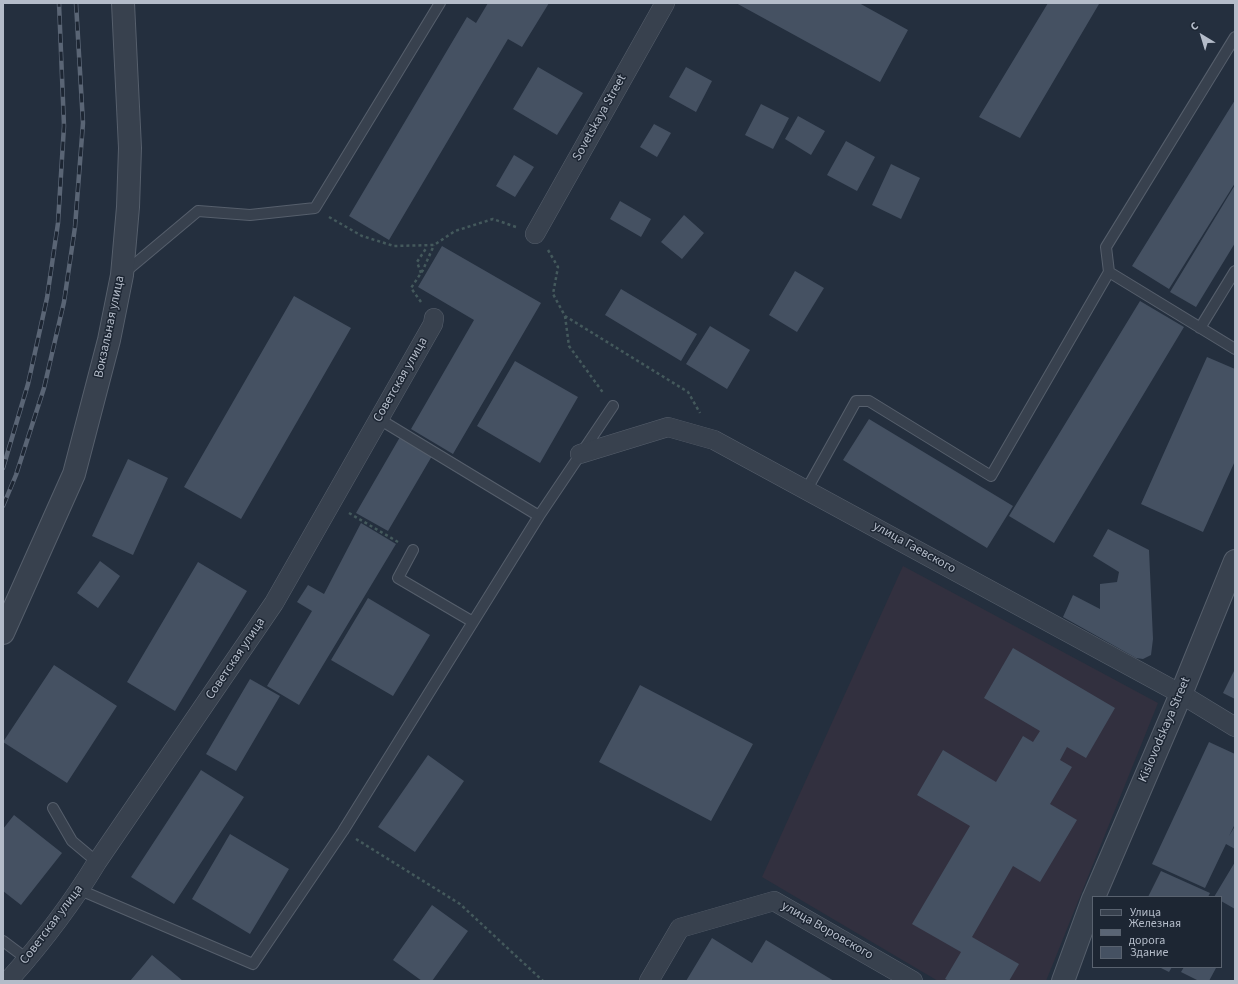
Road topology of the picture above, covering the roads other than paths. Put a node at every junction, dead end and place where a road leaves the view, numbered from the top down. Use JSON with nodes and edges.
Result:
{"nodes":[{"id":1,"x":123,"y":3,"type":"edge"},
{"id":2,"x":440,"y":3,"type":"edge"},
{"id":3,"x":665,"y":3,"type":"edge"},
{"id":4,"x":1235,"y":37,"type":"edge"},
{"id":5,"x":535,"y":234,"type":"road end"},
{"id":6,"x":1235,"y":271,"type":"edge"},
{"id":7,"x":1109,"y":272,"type":"junction"},
{"id":8,"x":122,"y":275,"type":"junction"},
{"id":9,"x":434,"y":318,"type":"road end"},
{"id":10,"x":1200,"y":328,"type":"junction"},
{"id":11,"x":1235,"y":349,"type":"edge"},
{"id":12,"x":613,"y":406,"type":"road end"},
{"id":13,"x":379,"y":419,"type":"junction"},
{"id":14,"x":580,"y":454,"type":"junction"},
{"id":15,"x":807,"y":489,"type":"junction"},
{"id":16,"x":539,"y":516,"type":"junction"},
{"id":17,"x":413,"y":550,"type":"road end"},
{"id":18,"x":1235,"y":561,"type":"edge"},
{"id":19,"x":473,"y":622,"type":"junction"},
{"id":20,"x":3,"y":633,"type":"edge"},
{"id":21,"x":1181,"y":694,"type":"junction"},
{"id":22,"x":1235,"y":727,"type":"edge"},
{"id":23,"x":53,"y":808,"type":"dead end"},
{"id":24,"x":97,"y":862,"type":"junction"},
{"id":25,"x":80,"y":890,"type":"junction"},
{"id":26,"x":1094,"y":896,"type":"edge"},
{"id":27,"x":1092,"y":901,"type":"edge"},
{"id":28,"x":3,"y":941,"type":"edge"},
{"id":29,"x":27,"y":960,"type":"junction"},
{"id":30,"x":8,"y":981,"type":"edge"},
{"id":31,"x":649,"y":981,"type":"edge"},
{"id":32,"x":913,"y":981,"type":"edge"},
{"id":33,"x":1063,"y":981,"type":"edge"}],
"edges":[{"from":1,"to":8,"type":"street","name":"Вокзальная улица"},
{"from":2,"to":8,"type":"lane"},
{"from":3,"to":5,"type":"street","name":"Sovetskaya Street"},
{"from":4,"to":7,"type":"lane"},
{"from":6,"to":10,"type":"lane"},
{"from":7,"to":10,"type":"lane"},
{"from":7,"to":15,"type":"lane"},
{"from":8,"to":20,"type":"street","name":"Вокзальная улица"},
{"from":9,"to":13,"type":"street","name":"Советская улица"},
{"from":10,"to":11,"type":"lane"},
{"from":12,"to":14,"type":"lane"},
{"from":13,"to":16,"type":"lane"},
{"from":13,"to":24,"type":"street","name":"Советская улица"},
{"from":14,"to":15,"type":"street","name":"улица Гаевского"},
{"from":14,"to":16,"type":"lane"},
{"from":15,"to":21,"type":"street","name":"улица Гаевского"},
{"from":16,"to":19,"type":"lane"},
{"from":17,"to":19,"type":"lane"},
{"from":18,"to":21,"type":"street","name":"Kislovodskaya Street"},
{"from":19,"to":25,"type":"lane"},
{"from":21,"to":22,"type":"street","name":"улица Гаевского"},
{"from":21,"to":26,"type":"street","name":"Kislovodskaya Street"},
{"from":23,"to":24,"type":"lane"},
{"from":24,"to":25,"type":"street","name":"Советская улица"},
{"from":25,"to":29,"type":"street","name":"Советская улица"},
{"from":27,"to":33,"type":"street","name":"Kislovodskaya Street"},
{"from":28,"to":29,"type":"lane"},
{"from":29,"to":30,"type":"street","name":"Советская улица"},
{"from":31,"to":32,"type":"street","name":"улица Воровского"}]}
